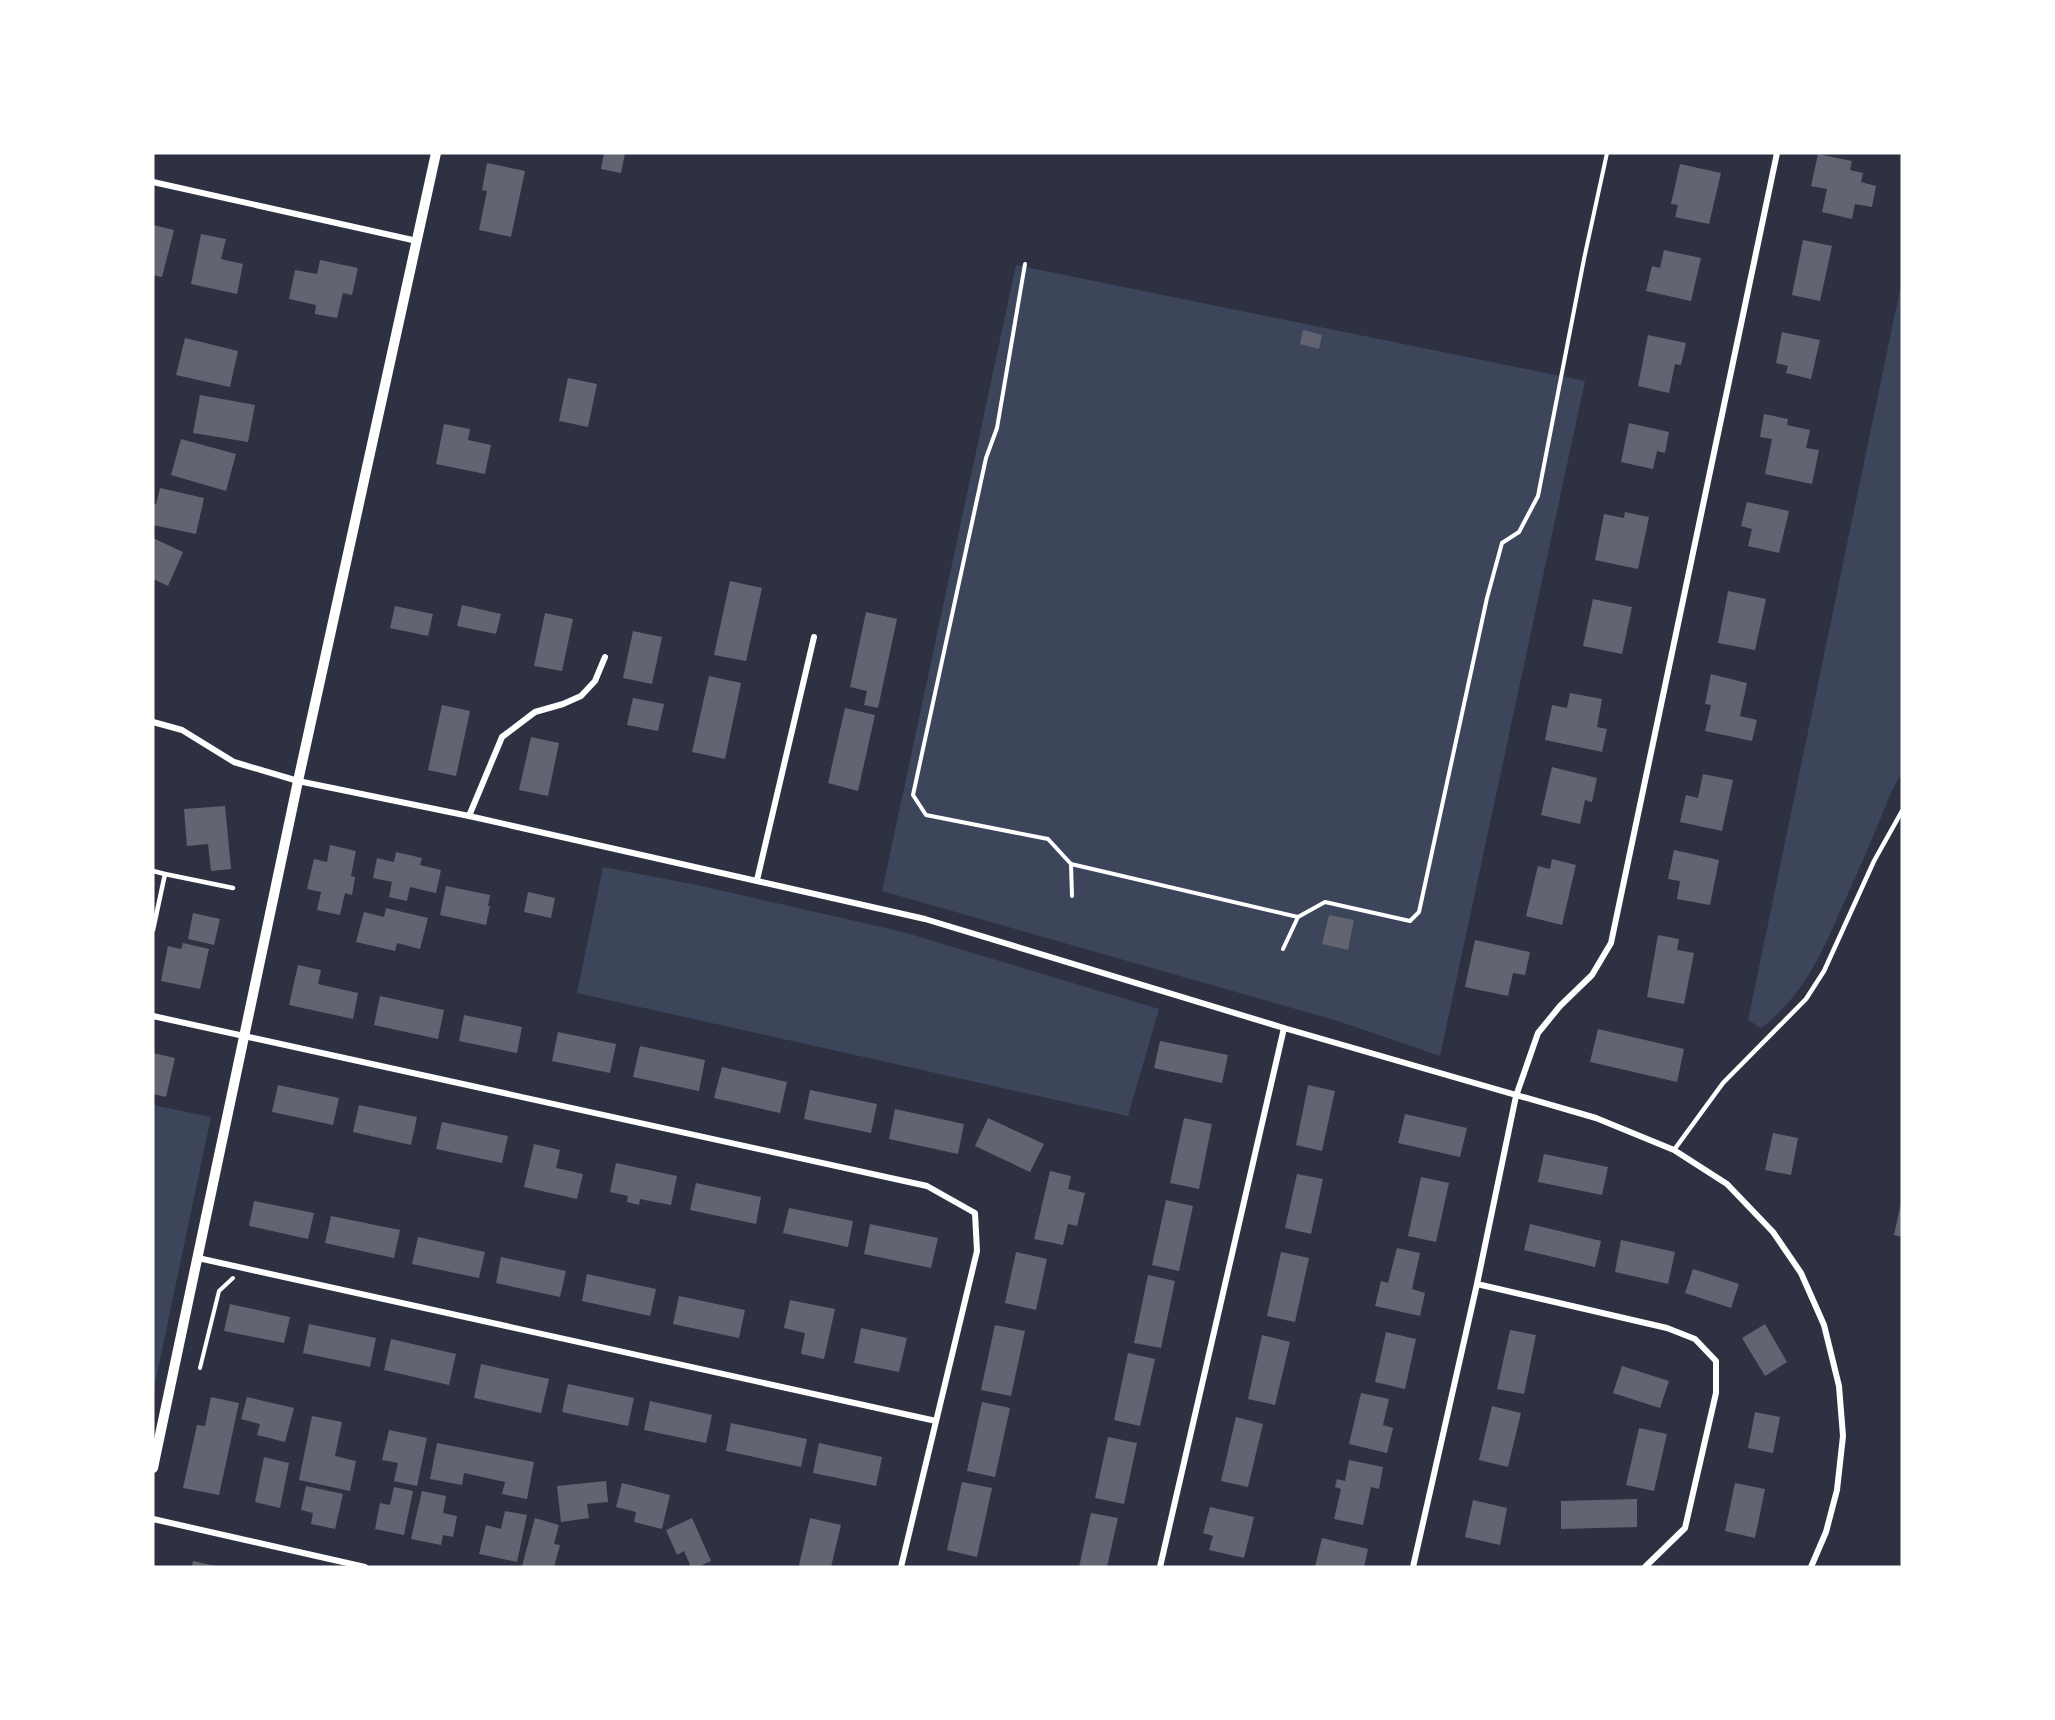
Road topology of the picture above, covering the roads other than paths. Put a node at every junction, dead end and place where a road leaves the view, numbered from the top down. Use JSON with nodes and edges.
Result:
{"nodes":[{"id":1,"x":436,"y":153,"type":"edge"},
{"id":2,"x":1777,"y":153,"type":"edge"},
{"id":3,"x":153,"y":182,"type":"edge"},
{"id":4,"x":417,"y":242,"type":"junction"},
{"id":5,"x":814,"y":637,"type":"dead end"},
{"id":6,"x":605,"y":657,"type":"dead end"},
{"id":7,"x":153,"y":722,"type":"edge"},
{"id":8,"x":298,"y":781,"type":"junction"},
{"id":9,"x":1902,"y":811,"type":"edge"},
{"id":10,"x":469,"y":816,"type":"junction"},
{"id":11,"x":153,"y":872,"type":"edge"},
{"id":12,"x":165,"y":874,"type":"junction"},
{"id":13,"x":756,"y":880,"type":"junction"},
{"id":14,"x":233,"y":888,"type":"dead end"},
{"id":15,"x":153,"y":930,"type":"edge"},
{"id":16,"x":153,"y":1016,"type":"edge"},
{"id":17,"x":1284,"y":1028,"type":"junction"},
{"id":18,"x":245,"y":1036,"type":"junction"},
{"id":19,"x":1516,"y":1096,"type":"junction"},
{"id":20,"x":1674,"y":1150,"type":"junction"},
{"id":21,"x":198,"y":1258,"type":"junction"},
{"id":22,"x":1478,"y":1284,"type":"junction"},
{"id":23,"x":936,"y":1421,"type":"junction"},
{"id":24,"x":153,"y":1468,"type":"edge"},
{"id":25,"x":153,"y":1519,"type":"edge"},
{"id":26,"x":365,"y":1567,"type":"edge"},
{"id":27,"x":901,"y":1567,"type":"edge"},
{"id":28,"x":1161,"y":1567,"type":"edge"},
{"id":29,"x":1413,"y":1567,"type":"edge"},
{"id":30,"x":1645,"y":1567,"type":"edge"},
{"id":31,"x":1811,"y":1567,"type":"edge"}],
"edges":[{"from":1,"to":4,"type":"street"},
{"from":2,"to":19,"type":"street"},
{"from":3,"to":4,"type":"street"},
{"from":4,"to":8,"type":"street"},
{"from":5,"to":13,"type":"street"},
{"from":6,"to":10,"type":"street"},
{"from":7,"to":8,"type":"street"},
{"from":8,"to":10,"type":"street"},
{"from":8,"to":18,"type":"street"},
{"from":9,"to":20,"type":"lane"},
{"from":10,"to":13,"type":"street"},
{"from":11,"to":12,"type":"lane"},
{"from":12,"to":14,"type":"lane"},
{"from":12,"to":15,"type":"lane"},
{"from":13,"to":17,"type":"street"},
{"from":16,"to":18,"type":"street"},
{"from":17,"to":19,"type":"street"},
{"from":17,"to":28,"type":"street"},
{"from":18,"to":21,"type":"street"},
{"from":18,"to":23,"type":"street"},
{"from":19,"to":20,"type":"street"},
{"from":19,"to":22,"type":"street"},
{"from":20,"to":31,"type":"street"},
{"from":21,"to":23,"type":"street"},
{"from":21,"to":24,"type":"street"},
{"from":22,"to":29,"type":"street"},
{"from":22,"to":30,"type":"street"},
{"from":23,"to":27,"type":"street"},
{"from":25,"to":26,"type":"street"}]}
